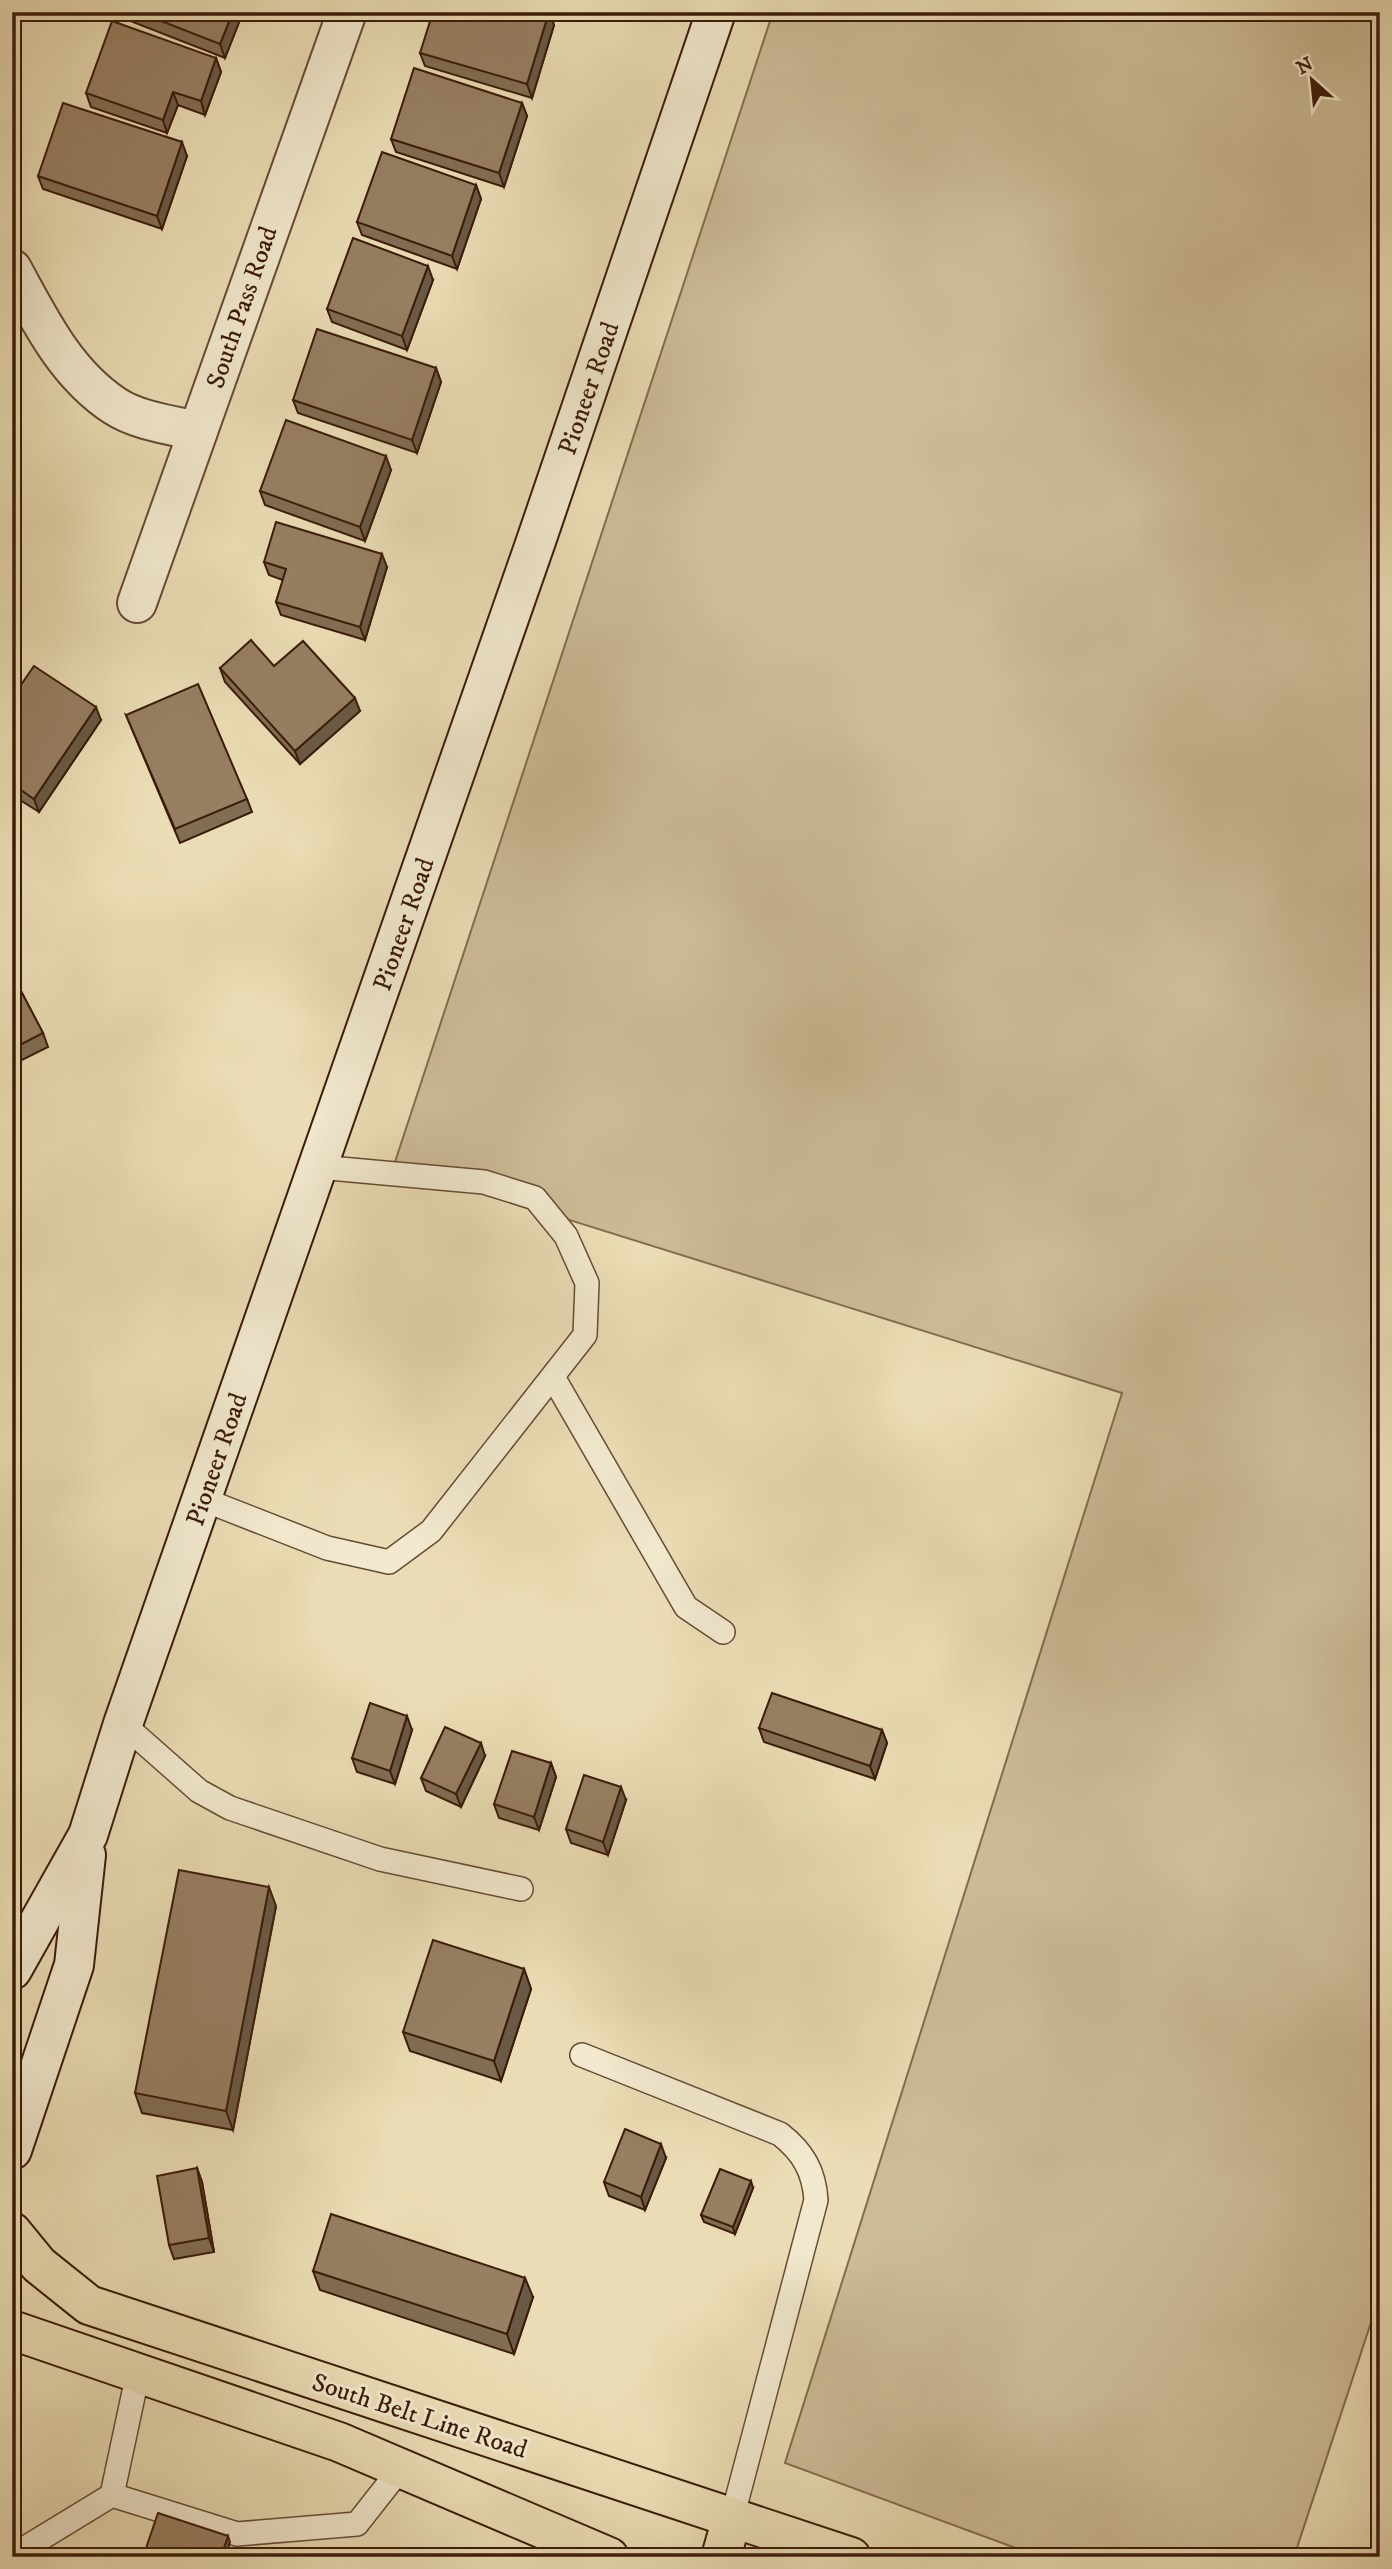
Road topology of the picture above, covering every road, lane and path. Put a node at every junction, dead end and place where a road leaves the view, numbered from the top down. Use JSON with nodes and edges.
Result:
{"nodes":[{"id":1,"x":347,"y":12,"type":"edge"},
{"id":2,"x":716,"y":12,"type":"edge"},
{"id":3,"x":12,"y":269,"type":"edge"},
{"id":4,"x":198,"y":431,"type":"junction"},
{"id":5,"x":136,"y":603,"type":"dead end"},
{"id":6,"x":318,"y":1167,"type":"junction"},
{"id":7,"x":553,"y":1377,"type":"junction"},
{"id":8,"x":202,"y":1499,"type":"junction"},
{"id":9,"x":723,"y":1632,"type":"dead end"},
{"id":10,"x":123,"y":1724,"type":"junction"},
{"id":11,"x":88,"y":1835,"type":"junction"},
{"id":12,"x":521,"y":1889,"type":"dead end"},
{"id":13,"x":12,"y":1970,"type":"edge"},
{"id":14,"x":582,"y":2055,"type":"dead end"},
{"id":15,"x":12,"y":2150,"type":"edge"},
{"id":16,"x":12,"y":2232,"type":"edge"},
{"id":17,"x":12,"y":2330,"type":"edge"},
{"id":18,"x":138,"y":2373,"type":"junction"},
{"id":19,"x":401,"y":2468,"type":"junction"},
{"id":20,"x":112,"y":2495,"type":"junction"},
{"id":21,"x":732,"y":2518,"type":"junction"},
{"id":22,"x":12,"y":2556,"type":"edge"},
{"id":23,"x":609,"y":2557,"type":"edge"},
{"id":24,"x":721,"y":2557,"type":"edge"},
{"id":25,"x":851,"y":2557,"type":"edge"}],
"edges":[{"from":1,"to":4,"type":"main road","name":"South Pass Road"},
{"from":2,"to":6,"type":"main road","name":"Pioneer Road"},
{"from":3,"to":4,"type":"main road"},
{"from":4,"to":5,"type":"main road","name":"South Pass Road"},
{"from":6,"to":7,"type":"lane"},
{"from":6,"to":8,"type":"main road","name":"Pioneer Road"},
{"from":7,"to":8,"type":"lane"},
{"from":7,"to":9,"type":"lane"},
{"from":8,"to":10,"type":"main road","name":"Pioneer Road"},
{"from":10,"to":11,"type":"main road","name":"Pioneer Road"},
{"from":10,"to":12,"type":"lane"},
{"from":11,"to":13,"type":"main road","name":"Pioneer Road"},
{"from":11,"to":15,"type":"main road","name":"Pioneer Road"},
{"from":14,"to":21,"type":"lane"},
{"from":16,"to":21,"type":"main road","name":"South Belt Line Road"},
{"from":17,"to":18,"type":"main road","name":"South Belt Line Road"},
{"from":18,"to":19,"type":"main road","name":"South Belt Line Road"},
{"from":18,"to":20,"type":"lane"},
{"from":19,"to":20,"type":"lane"},
{"from":19,"to":23,"type":"main road","name":"South Belt Line Road"},
{"from":20,"to":22,"type":"lane"},
{"from":21,"to":24,"type":"main road"},
{"from":21,"to":25,"type":"main road","name":"South Belt Line Road"}]}
